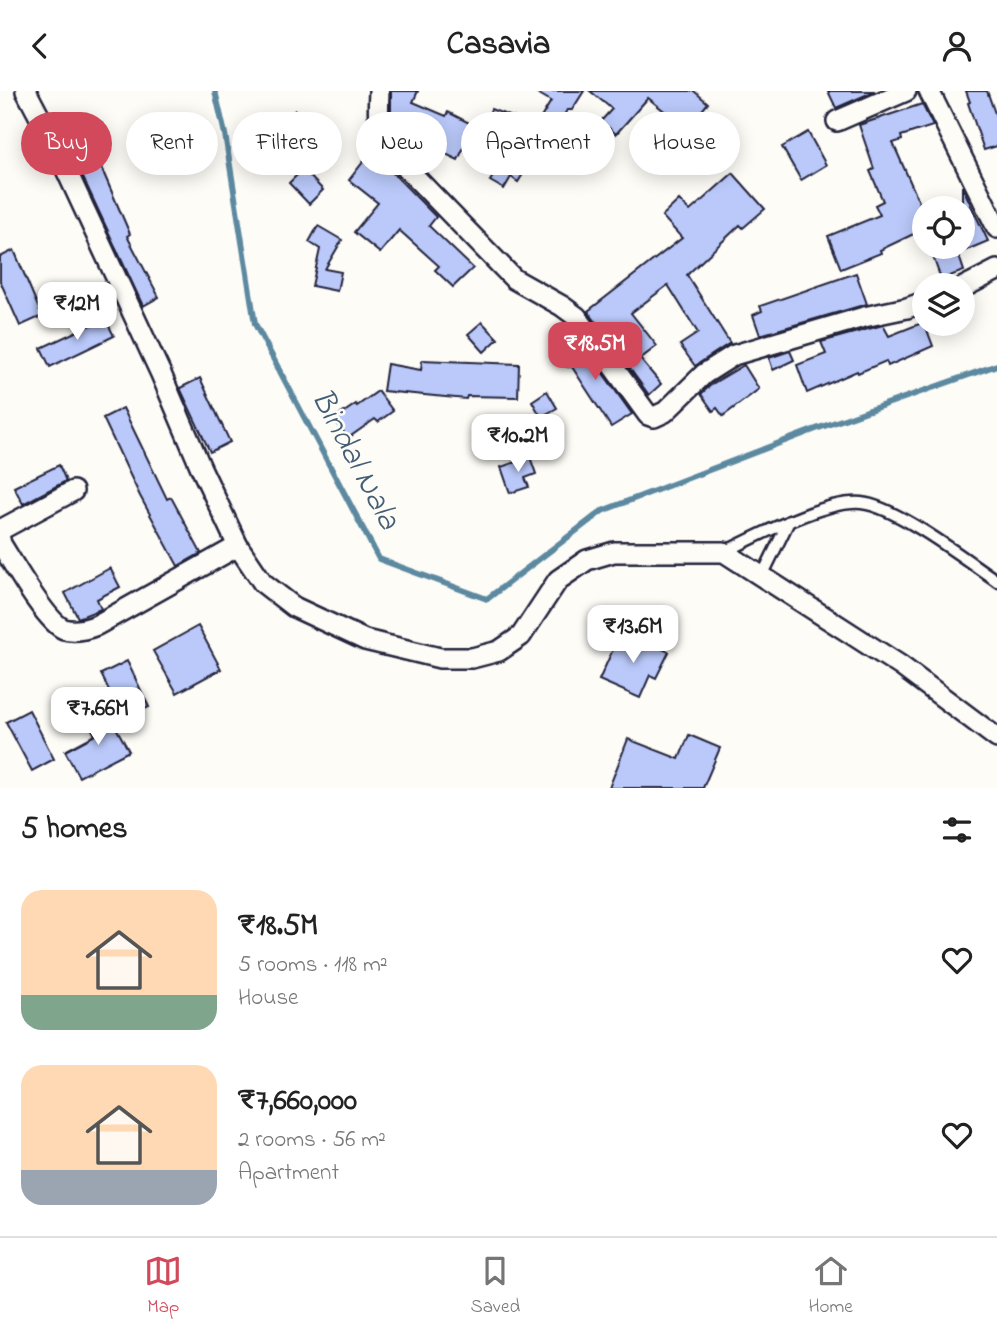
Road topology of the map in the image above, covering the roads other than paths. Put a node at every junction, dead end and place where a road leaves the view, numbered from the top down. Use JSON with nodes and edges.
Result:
{"nodes":[{"id":1,"x":26,"y":91,"type":"edge"},
{"id":2,"x":379,"y":91,"type":"edge"},
{"id":3,"x":906,"y":91,"type":"edge"},
{"id":4,"x":929,"y":91,"type":"edge"},
{"id":5,"x":837,"y":121,"type":"dead end"},
{"id":6,"x":997,"y":228,"type":"edge"},
{"id":7,"x":997,"y":270,"type":"edge"},
{"id":8,"x":975,"y":281,"type":"edge"},
{"id":9,"x":912,"y":306,"type":"edge"},
{"id":10,"x":74,"y":491,"type":"dead end"},
{"id":11,"x":790,"y":521,"type":"junction"},
{"id":12,"x":0,"y":533,"type":"edge"},
{"id":13,"x":0,"y":539,"type":"edge"},
{"id":14,"x":238,"y":546,"type":"junction"},
{"id":15,"x":724,"y":552,"type":"junction"},
{"id":16,"x":762,"y":576,"type":"junction"},
{"id":17,"x":997,"y":581,"type":"edge"},
{"id":18,"x":997,"y":738,"type":"edge"}],
"edges":[{"from":1,"to":14,"type":"street"},
{"from":2,"to":9,"type":"street"},
{"from":3,"to":5,"type":"street"},
{"from":4,"to":6,"type":"street"},
{"from":7,"to":8,"type":"street"},
{"from":10,"to":12,"type":"street"},
{"from":11,"to":15,"type":"lane"},
{"from":11,"to":16,"type":"lane"},
{"from":11,"to":17,"type":"lane"},
{"from":13,"to":14,"type":"street"},
{"from":14,"to":15,"type":"street"},
{"from":15,"to":16,"type":"street"},
{"from":16,"to":18,"type":"street"}]}
